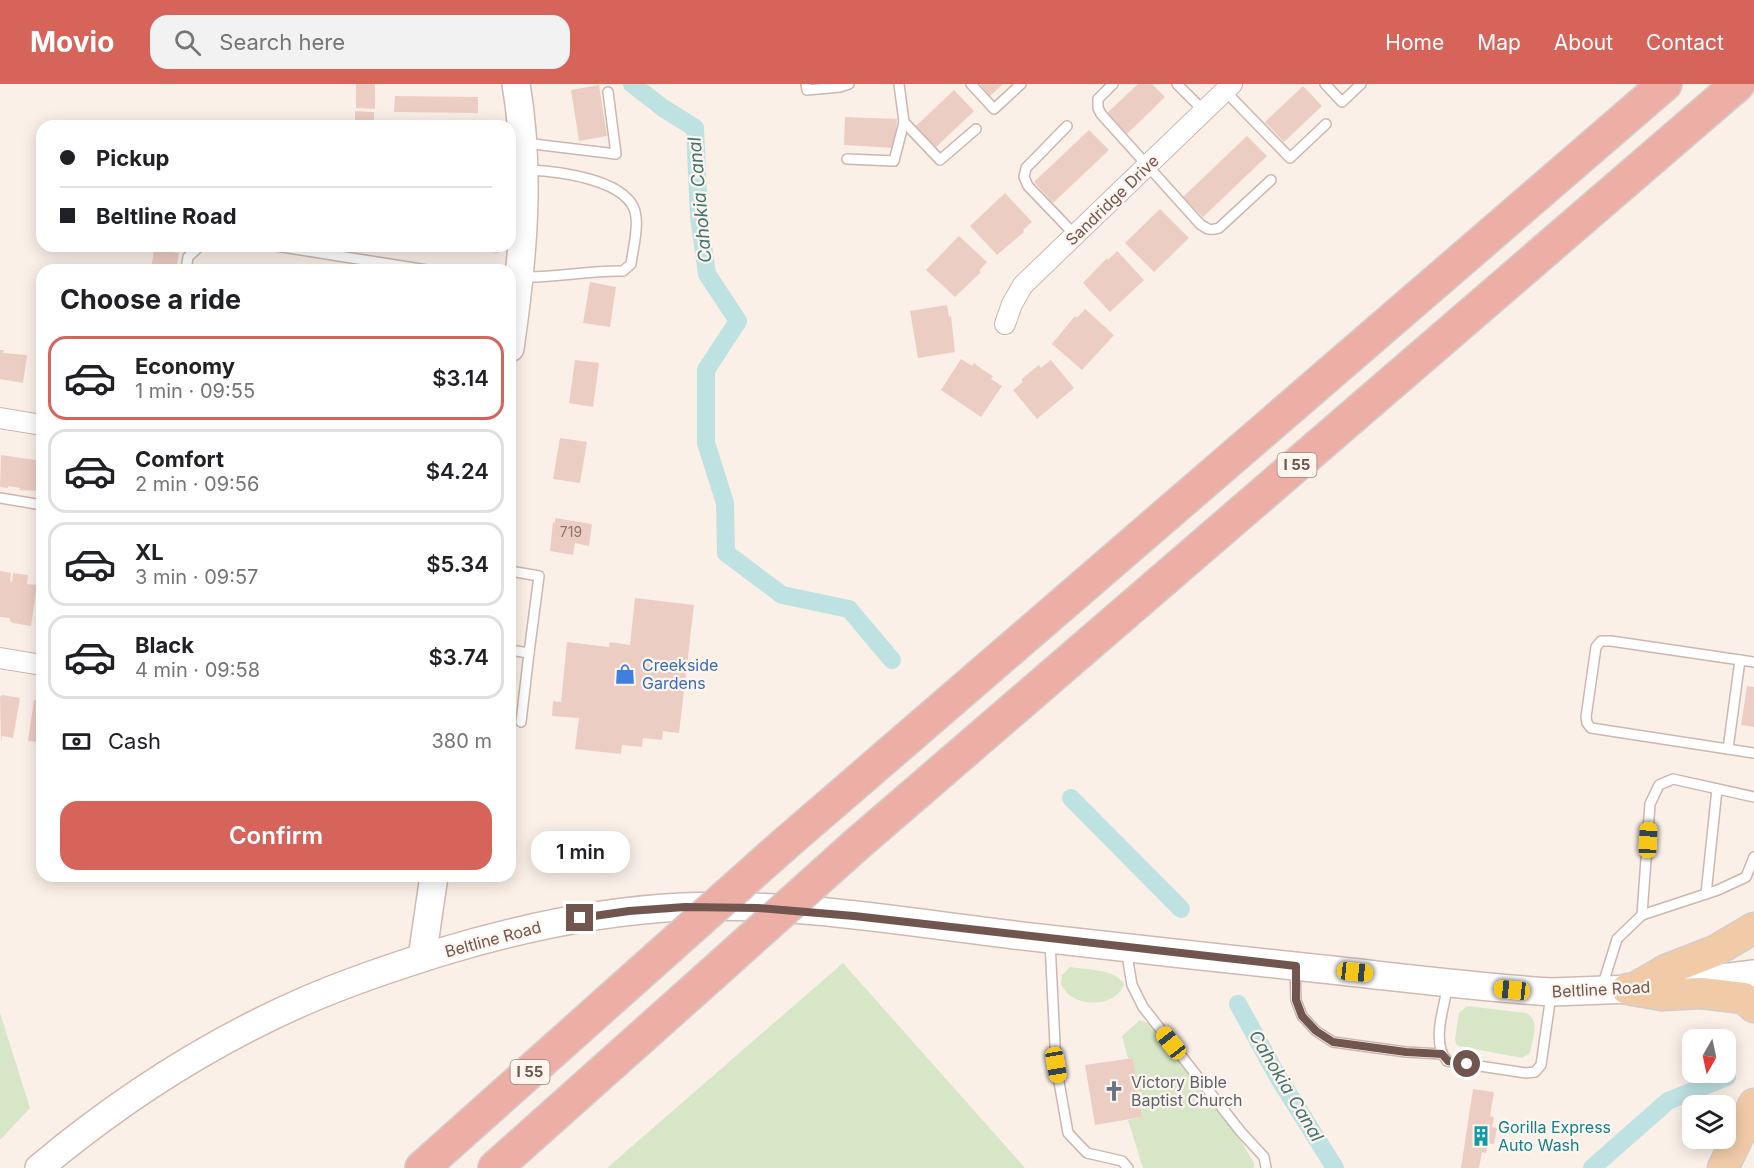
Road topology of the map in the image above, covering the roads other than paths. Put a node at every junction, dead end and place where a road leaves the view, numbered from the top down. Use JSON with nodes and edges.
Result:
{"nodes":[{"id":1,"x":516,"y":84,"type":"edge"},
{"id":2,"x":806,"y":84,"type":"edge"},
{"id":3,"x":849,"y":84,"type":"edge"},
{"id":4,"x":899,"y":84,"type":"edge"},
{"id":5,"x":971,"y":84,"type":"edge"},
{"id":6,"x":1021,"y":84,"type":"edge"},
{"id":7,"x":1113,"y":84,"type":"edge"},
{"id":8,"x":1177,"y":84,"type":"edge"},
{"id":9,"x":1325,"y":84,"type":"edge"},
{"id":10,"x":1361,"y":84,"type":"edge"},
{"id":11,"x":1665,"y":84,"type":"edge"},
{"id":12,"x":1738,"y":84,"type":"edge"},
{"id":13,"x":1228,"y":87,"type":"edge"},
{"id":14,"x":608,"y":92,"type":"dead end"},
{"id":15,"x":1204,"y":111,"type":"junction"},
{"id":16,"x":904,"y":122,"type":"junction"},
{"id":17,"x":1326,"y":124,"type":"dead end"},
{"id":18,"x":1067,"y":126,"type":"dead end"},
{"id":19,"x":976,"y":129,"type":"dead end"},
{"id":20,"x":522,"y":143,"type":"junction"},
{"id":21,"x":847,"y":159,"type":"dead end"},
{"id":22,"x":1147,"y":166,"type":"junction"},
{"id":23,"x":525,"y":170,"type":"junction"},
{"id":24,"x":1271,"y":180,"type":"dead end"},
{"id":25,"x":1075,"y":235,"type":"junction"},
{"id":26,"x":314,"y":252,"type":"edge"},
{"id":27,"x":389,"y":264,"type":"edge"},
{"id":28,"x":516,"y":282,"type":"edge"},
{"id":29,"x":1005,"y":324,"type":"dead end"},
{"id":30,"x":0,"y":418,"type":"edge"},
{"id":31,"x":36,"y":424,"type":"edge"},
{"id":32,"x":0,"y":498,"type":"edge"},
{"id":33,"x":36,"y":504,"type":"edge"},
{"id":34,"x":516,"y":572,"type":"edge"},
{"id":35,"x":516,"y":651,"type":"edge"},
{"id":36,"x":529,"y":652,"type":"junction"},
{"id":37,"x":0,"y":658,"type":"edge"},
{"id":38,"x":1740,"y":660,"type":"junction"},
{"id":39,"x":1754,"y":662,"type":"edge"},
{"id":40,"x":36,"y":664,"type":"edge"},
{"id":41,"x":521,"y":722,"type":"dead end"},
{"id":42,"x":1728,"y":749,"type":"junction"},
{"id":43,"x":1754,"y":753,"type":"edge"},
{"id":44,"x":1717,"y":789,"type":"junction"},
{"id":45,"x":1754,"y":797,"type":"edge"},
{"id":46,"x":1754,"y":857,"type":"edge"},
{"id":47,"x":433,"y":882,"type":"edge"},
{"id":48,"x":1707,"y":894,"type":"junction"},
{"id":49,"x":1642,"y":915,"type":"junction"},
{"id":50,"x":1754,"y":928,"type":"edge"},
{"id":51,"x":1050,"y":939,"type":"junction"},
{"id":52,"x":1126,"y":947,"type":"junction"},
{"id":53,"x":422,"y":958,"type":"junction"},
{"id":54,"x":1296,"y":966,"type":"junction"},
{"id":55,"x":1754,"y":974,"type":"edge"},
{"id":56,"x":1448,"y":982,"type":"junction"},
{"id":57,"x":1620,"y":989,"type":"junction"},
{"id":58,"x":1551,"y":992,"type":"junction"},
{"id":59,"x":1754,"y":1007,"type":"edge"},
{"id":60,"x":1442,"y":1054,"type":"junction"},
{"id":61,"x":1752,"y":1105,"type":"edge"},
{"id":62,"x":39,"y":1168,"type":"edge"},
{"id":63,"x":422,"y":1168,"type":"edge"},
{"id":64,"x":495,"y":1168,"type":"edge"},
{"id":65,"x":1128,"y":1168,"type":"edge"},
{"id":66,"x":1266,"y":1168,"type":"edge"},
{"id":67,"x":1724,"y":1168,"type":"edge"}],
"edges":[{"from":1,"to":20,"type":"main road"},
{"from":2,"to":3,"type":"lane"},
{"from":4,"to":16,"type":"lane"},
{"from":5,"to":6,"type":"lane"},
{"from":7,"to":22,"type":"lane"},
{"from":8,"to":15,"type":"lane"},
{"from":9,"to":10,"type":"lane"},
{"from":11,"to":63,"type":"highway","number":"I 55","bridge":true},
{"from":12,"to":64,"type":"highway","number":"I 55","bridge":true},
{"from":13,"to":15,"type":"street","name":"Sandridge Drive"},
{"from":13,"to":17,"type":"lane"},
{"from":14,"to":20,"type":"lane"},
{"from":15,"to":22,"type":"street","name":"Sandridge Drive"},
{"from":16,"to":19,"type":"lane"},
{"from":16,"to":21,"type":"lane"},
{"from":18,"to":25,"type":"lane"},
{"from":20,"to":23,"type":"main road"},
{"from":22,"to":24,"type":"lane"},
{"from":22,"to":25,"type":"street","name":"Sandridge Drive"},
{"from":23,"to":28,"type":"main road"},
{"from":23,"to":28,"type":"lane"},
{"from":25,"to":29,"type":"street","name":"Sandridge Drive"},
{"from":26,"to":27,"type":"lane"},
{"from":30,"to":31,"type":"street"},
{"from":32,"to":33,"type":"lane"},
{"from":34,"to":36,"type":"lane"},
{"from":35,"to":36,"type":"lane"},
{"from":36,"to":41,"type":"lane"},
{"from":37,"to":40,"type":"street"},
{"from":38,"to":39,"type":"lane"},
{"from":38,"to":42,"type":"lane"},
{"from":38,"to":42,"type":"lane"},
{"from":42,"to":43,"type":"lane"},
{"from":44,"to":45,"type":"lane"},
{"from":44,"to":48,"type":"lane"},
{"from":44,"to":49,"type":"lane"},
{"from":46,"to":48,"type":"lane"},
{"from":47,"to":53,"type":"main road"},
{"from":48,"to":49,"type":"lane"},
{"from":49,"to":57,"type":"lane"},
{"from":50,"to":57,"type":"main road"},
{"from":51,"to":52,"type":"main road","name":"Beltline Road"},
{"from":51,"to":53,"type":"main road","name":"Beltline Road"},
{"from":51,"to":65,"type":"lane"},
{"from":52,"to":54,"type":"main road","name":"Beltline Road"},
{"from":52,"to":66,"type":"lane"},
{"from":53,"to":62,"type":"main road","name":"Beltline Road"},
{"from":54,"to":56,"type":"main road","name":"Beltline Road"},
{"from":54,"to":60,"type":"lane"},
{"from":55,"to":57,"type":"main road","name":"Beltline Road"},
{"from":56,"to":58,"type":"main road","name":"Beltline Road"},
{"from":56,"to":60,"type":"lane"},
{"from":57,"to":58,"type":"main road","name":"Beltline Road"},
{"from":57,"to":59,"type":"main road"},
{"from":58,"to":60,"type":"lane"},
{"from":61,"to":67,"type":"main road"}]}
